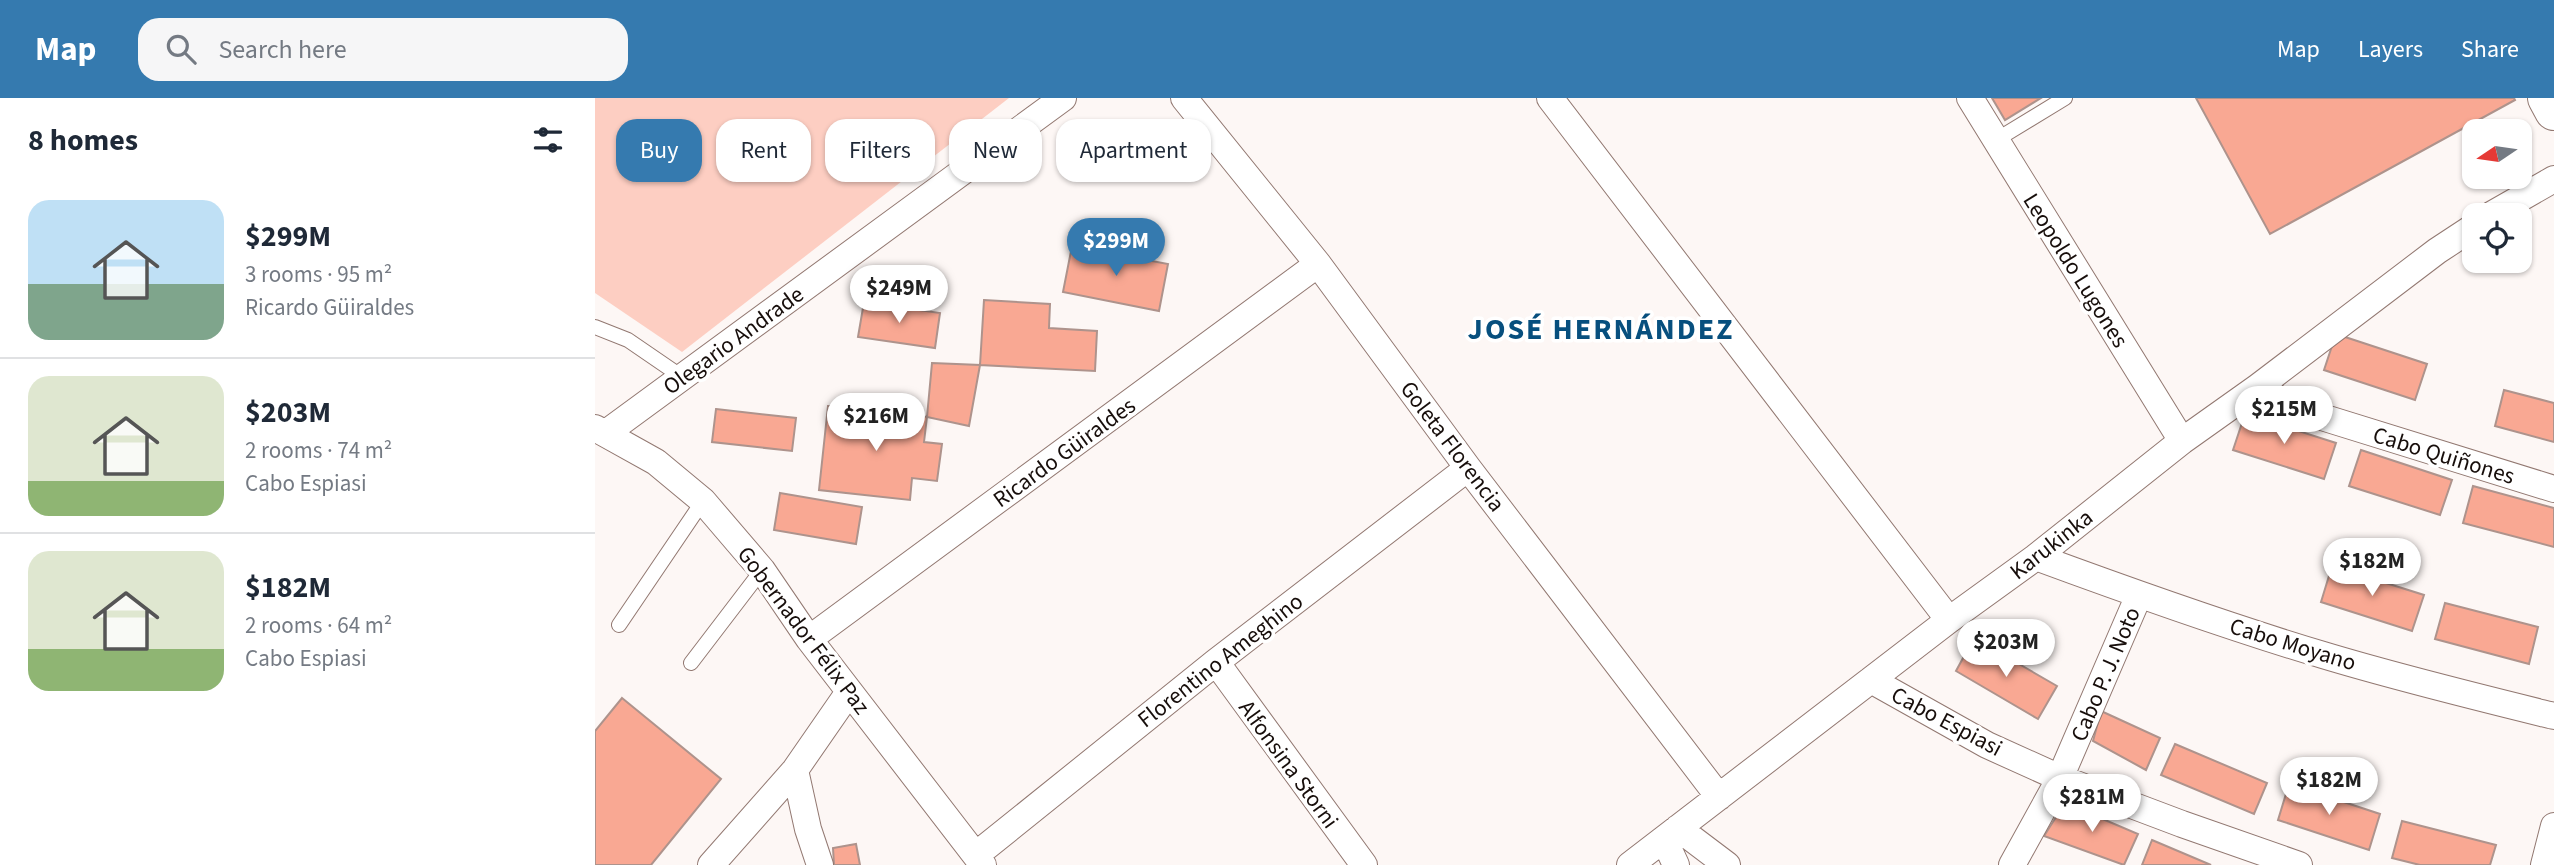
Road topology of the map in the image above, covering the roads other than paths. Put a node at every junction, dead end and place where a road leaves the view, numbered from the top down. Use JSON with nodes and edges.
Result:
{"nodes":[{"id":1,"x":1063,"y":98,"type":"edge"},
{"id":2,"x":1184,"y":98,"type":"edge"},
{"id":3,"x":1550,"y":98,"type":"edge"},
{"id":4,"x":1970,"y":98,"type":"edge"},
{"id":5,"x":2065,"y":98,"type":"edge"},
{"id":6,"x":2547,"y":98,"type":"edge"},
{"id":7,"x":2554,"y":111,"type":"edge"},
{"id":8,"x":1996,"y":140,"type":"junction"},
{"id":9,"x":2554,"y":179,"type":"edge"},
{"id":10,"x":2512,"y":203,"type":"edge"},
{"id":11,"x":2462,"y":235,"type":"edge"},
{"id":12,"x":1318,"y":264,"type":"junction"},
{"id":13,"x":595,"y":327,"type":"edge"},
{"id":14,"x":682,"y":377,"type":"junction"},
{"id":15,"x":2258,"y":387,"type":"junction"},
{"id":16,"x":601,"y":430,"type":"edge"},
{"id":17,"x":2182,"y":441,"type":"junction"},
{"id":18,"x":1468,"y":468,"type":"junction"},
{"id":19,"x":2554,"y":489,"type":"edge"},
{"id":20,"x":703,"y":500,"type":"junction"},
{"id":21,"x":2036,"y":556,"type":"junction"},
{"id":22,"x":762,"y":570,"type":"junction"},
{"id":23,"x":2139,"y":595,"type":"junction"},
{"id":24,"x":1949,"y":620,"type":"junction"},
{"id":25,"x":619,"y":625,"type":"dead end"},
{"id":26,"x":809,"y":639,"type":"junction"},
{"id":27,"x":1216,"y":662,"type":"junction"},
{"id":28,"x":691,"y":663,"type":"dead end"},
{"id":29,"x":1871,"y":680,"type":"junction"},
{"id":30,"x":849,"y":692,"type":"junction"},
{"id":31,"x":2554,"y":716,"type":"edge"},
{"id":32,"x":795,"y":770,"type":"junction"},
{"id":33,"x":2060,"y":778,"type":"junction"},
{"id":34,"x":1719,"y":797,"type":"junction"},
{"id":35,"x":2554,"y":826,"type":"edge"},
{"id":36,"x":1671,"y":833,"type":"junction"},
{"id":37,"x":979,"y":860,"type":"edge"},
{"id":38,"x":711,"y":865,"type":"edge"},
{"id":39,"x":820,"y":865,"type":"edge"},
{"id":40,"x":1364,"y":865,"type":"edge"},
{"id":41,"x":1630,"y":865,"type":"edge"},
{"id":42,"x":1676,"y":865,"type":"edge"},
{"id":43,"x":1727,"y":865,"type":"edge"},
{"id":44,"x":2013,"y":865,"type":"edge"},
{"id":45,"x":2299,"y":865,"type":"edge"},
{"id":46,"x":2544,"y":865,"type":"edge"}],
"edges":[{"from":1,"to":14,"type":"street","name":"Olegario Andrade"},
{"from":2,"to":12,"type":"street","name":"Goleta Florencia"},
{"from":3,"to":24,"type":"street"},
{"from":4,"to":8,"type":"street","name":"Leopoldo Lugones"},
{"from":5,"to":8,"type":"lane"},
{"from":6,"to":7,"type":"main road"},
{"from":8,"to":17,"type":"street","name":"Leopoldo Lugones"},
{"from":9,"to":10,"type":"street"},
{"from":11,"to":15,"type":"street","name":"Karukinka"},
{"from":12,"to":18,"type":"street","name":"Goleta Florencia"},
{"from":12,"to":26,"type":"street","name":"Ricardo Güiraldes"},
{"from":13,"to":14,"type":"lane"},
{"from":14,"to":16,"type":"street","name":"Olegario Andrade"},
{"from":15,"to":17,"type":"street","name":"Karukinka"},
{"from":15,"to":19,"type":"street","name":"Cabo Quiñones"},
{"from":16,"to":20,"type":"street","name":"Gobernador Félix Paz"},
{"from":17,"to":21,"type":"street","name":"Karukinka"},
{"from":18,"to":27,"type":"street","name":"Florentino Ameghino"},
{"from":18,"to":34,"type":"street","name":"Goleta Florencia"},
{"from":20,"to":22,"type":"street","name":"Gobernador Félix Paz"},
{"from":20,"to":25,"type":"lane"},
{"from":21,"to":23,"type":"street","name":"Cabo Moyano"},
{"from":21,"to":24,"type":"street","name":"Karukinka"},
{"from":22,"to":26,"type":"street","name":"Gobernador Félix Paz"},
{"from":22,"to":28,"type":"lane"},
{"from":23,"to":31,"type":"street","name":"Cabo Moyano"},
{"from":23,"to":33,"type":"street","name":"Cabo P. J. Noto"},
{"from":24,"to":29,"type":"street","name":"Karukinka"},
{"from":26,"to":30,"type":"street","name":"Gobernador Félix Paz"},
{"from":27,"to":37,"type":"street","name":"Florentino Ameghino"},
{"from":27,"to":40,"type":"street","name":"Alfonsina Storni"},
{"from":29,"to":33,"type":"street","name":"Cabo Espiasi"},
{"from":29,"to":34,"type":"street","name":"Karukinka"},
{"from":30,"to":32,"type":"street"},
{"from":30,"to":37,"type":"street","name":"Gobernador Félix Paz"},
{"from":32,"to":38,"type":"street"},
{"from":32,"to":39,"type":"street"},
{"from":33,"to":44,"type":"street","name":"Cabo P. J. Noto"},
{"from":33,"to":45,"type":"street","name":"Cabo Espiasi"},
{"from":34,"to":36,"type":"street","name":"Karukinka"},
{"from":35,"to":46,"type":"street"},
{"from":36,"to":41,"type":"street","name":"Karukinka"},
{"from":36,"to":42,"type":"street"},
{"from":36,"to":43,"type":"street"}]}
